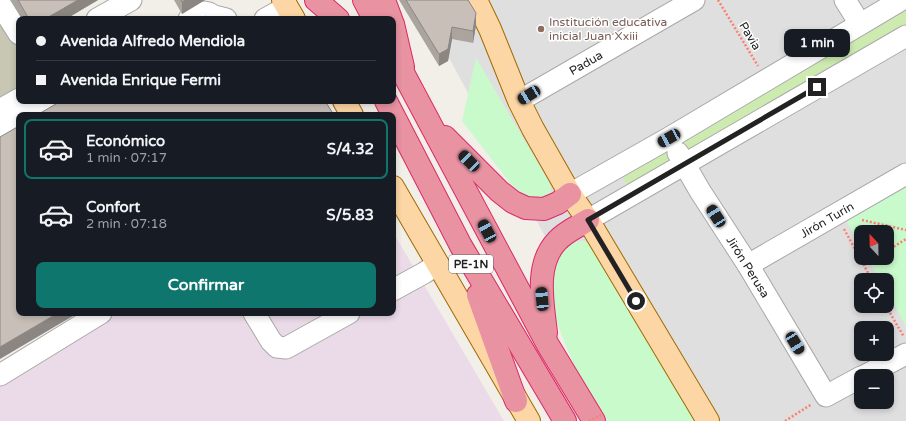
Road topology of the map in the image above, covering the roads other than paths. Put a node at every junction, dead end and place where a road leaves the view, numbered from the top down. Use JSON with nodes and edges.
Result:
{"nodes":[{"id":1,"x":131,"y":0,"type":"edge"},
{"id":2,"x":316,"y":0,"type":"edge"},
{"id":3,"x":335,"y":0,"type":"edge"},
{"id":4,"x":364,"y":0,"type":"edge"},
{"id":5,"x":384,"y":0,"type":"edge"},
{"id":6,"x":476,"y":0,"type":"edge"},
{"id":7,"x":694,"y":0,"type":"edge"},
{"id":8,"x":845,"y":0,"type":"edge"},
{"id":9,"x":901,"y":0,"type":"edge"},
{"id":10,"x":0,"y":4,"type":"edge"},
{"id":11,"x":288,"y":9,"type":"edge"},
{"id":12,"x":102,"y":16,"type":"edge"},
{"id":13,"x":194,"y":16,"type":"edge"},
{"id":14,"x":214,"y":16,"type":"edge"},
{"id":15,"x":272,"y":16,"type":"edge"},
{"id":16,"x":335,"y":16,"type":"edge"},
{"id":17,"x":343,"y":16,"type":"edge"},
{"id":18,"x":372,"y":16,"type":"edge"},
{"id":19,"x":390,"y":16,"type":"edge"},
{"id":20,"x":860,"y":24,"type":"junction"},
{"id":21,"x":16,"y":29,"type":"edge"},
{"id":22,"x":396,"y":36,"type":"edge"},
{"id":23,"x":906,"y":36,"type":"edge"},
{"id":24,"x":396,"y":60,"type":"edge"},
{"id":25,"x":406,"y":78,"type":"junction"},
{"id":26,"x":16,"y":101,"type":"edge"},
{"id":27,"x":519,"y":101,"type":"junction"},
{"id":28,"x":46,"y":104,"type":"edge"},
{"id":29,"x":0,"y":110,"type":"edge"},
{"id":30,"x":33,"y":112,"type":"edge"},
{"id":31,"x":428,"y":119,"type":"junction"},
{"id":32,"x":396,"y":120,"type":"edge"},
{"id":33,"x":16,"y":122,"type":"edge"},
{"id":34,"x":0,"y":131,"type":"edge"},
{"id":35,"x":669,"y":138,"type":"junction"},
{"id":36,"x":685,"y":164,"type":"junction"},
{"id":37,"x":906,"y":174,"type":"edge"},
{"id":38,"x":396,"y":192,"type":"edge"},
{"id":39,"x":570,"y":194,"type":"junction"},
{"id":40,"x":588,"y":220,"type":"junction"},
{"id":41,"x":461,"y":246,"type":"junction"},
{"id":42,"x":438,"y":264,"type":"junction"},
{"id":43,"x":748,"y":265,"type":"junction"},
{"id":44,"x":396,"y":288,"type":"edge"},
{"id":45,"x":96,"y":316,"type":"edge"},
{"id":46,"x":256,"y":316,"type":"edge"},
{"id":47,"x":344,"y":316,"type":"edge"},
{"id":48,"x":548,"y":345,"type":"junction"},
{"id":49,"x":906,"y":354,"type":"edge"},
{"id":50,"x":877,"y":369,"type":"edge"},
{"id":51,"x":0,"y":375,"type":"edge"},
{"id":52,"x":854,"y":381,"type":"edge"},
{"id":53,"x":516,"y":401,"type":"junction"},
{"id":54,"x":597,"y":418,"type":"edge"},
{"id":55,"x":529,"y":421,"type":"edge"},
{"id":56,"x":565,"y":421,"type":"edge"},
{"id":57,"x":708,"y":421,"type":"edge"}],
"edges":[{"from":1,"to":12,"type":"street"},
{"from":2,"to":16,"type":"highway"},
{"from":3,"to":17,"type":"highway"},
{"from":4,"to":18,"type":"highway"},
{"from":5,"to":19,"type":"highway"},
{"from":6,"to":27,"type":"main road"},
{"from":7,"to":27,"type":"street","name":"Padua"},
{"from":8,"to":20,"type":"street"},
{"from":9,"to":20,"type":"street"},
{"from":10,"to":21,"type":"street"},
{"from":11,"to":15,"type":"street"},
{"from":13,"to":14,"type":"street"},
{"from":20,"to":35,"type":"street"},
{"from":22,"to":25,"type":"highway"},
{"from":23,"to":36,"type":"street"},
{"from":24,"to":25,"type":"highway","number":"PE-1N"},
{"from":25,"to":31,"type":"highway","number":"PE-1N"},
{"from":26,"to":29,"type":"street"},
{"from":27,"to":39,"type":"main road"},
{"from":28,"to":30,"type":"street"},
{"from":31,"to":39,"type":"highway"},
{"from":31,"to":48,"type":"highway","number":"PE-1N"},
{"from":32,"to":41,"type":"highway","number":"PE-1N"},
{"from":33,"to":34,"type":"street"},
{"from":35,"to":36,"type":"street","name":"Jirón Perusa"},
{"from":35,"to":39,"type":"street"},
{"from":36,"to":40,"type":"street"},
{"from":36,"to":43,"type":"street","name":"Jirón Perusa"},
{"from":37,"to":43,"type":"street","name":"Jirón Turín"},
{"from":38,"to":42,"type":"main road"},
{"from":39,"to":40,"type":"main road"},
{"from":40,"to":48,"type":"highway"},
{"from":40,"to":57,"type":"main road"},
{"from":41,"to":53,"type":"highway"},
{"from":41,"to":56,"type":"highway","number":"PE-1N"},
{"from":42,"to":44,"type":"street"},
{"from":42,"to":53,"type":"main road"},
{"from":43,"to":52,"type":"street","name":"Jirón Perusa"},
{"from":45,"to":51,"type":"street"},
{"from":46,"to":47,"type":"street"},
{"from":48,"to":54,"type":"highway","number":"PE-1N"},
{"from":49,"to":50,"type":"street"},
{"from":53,"to":55,"type":"main road"}]}
